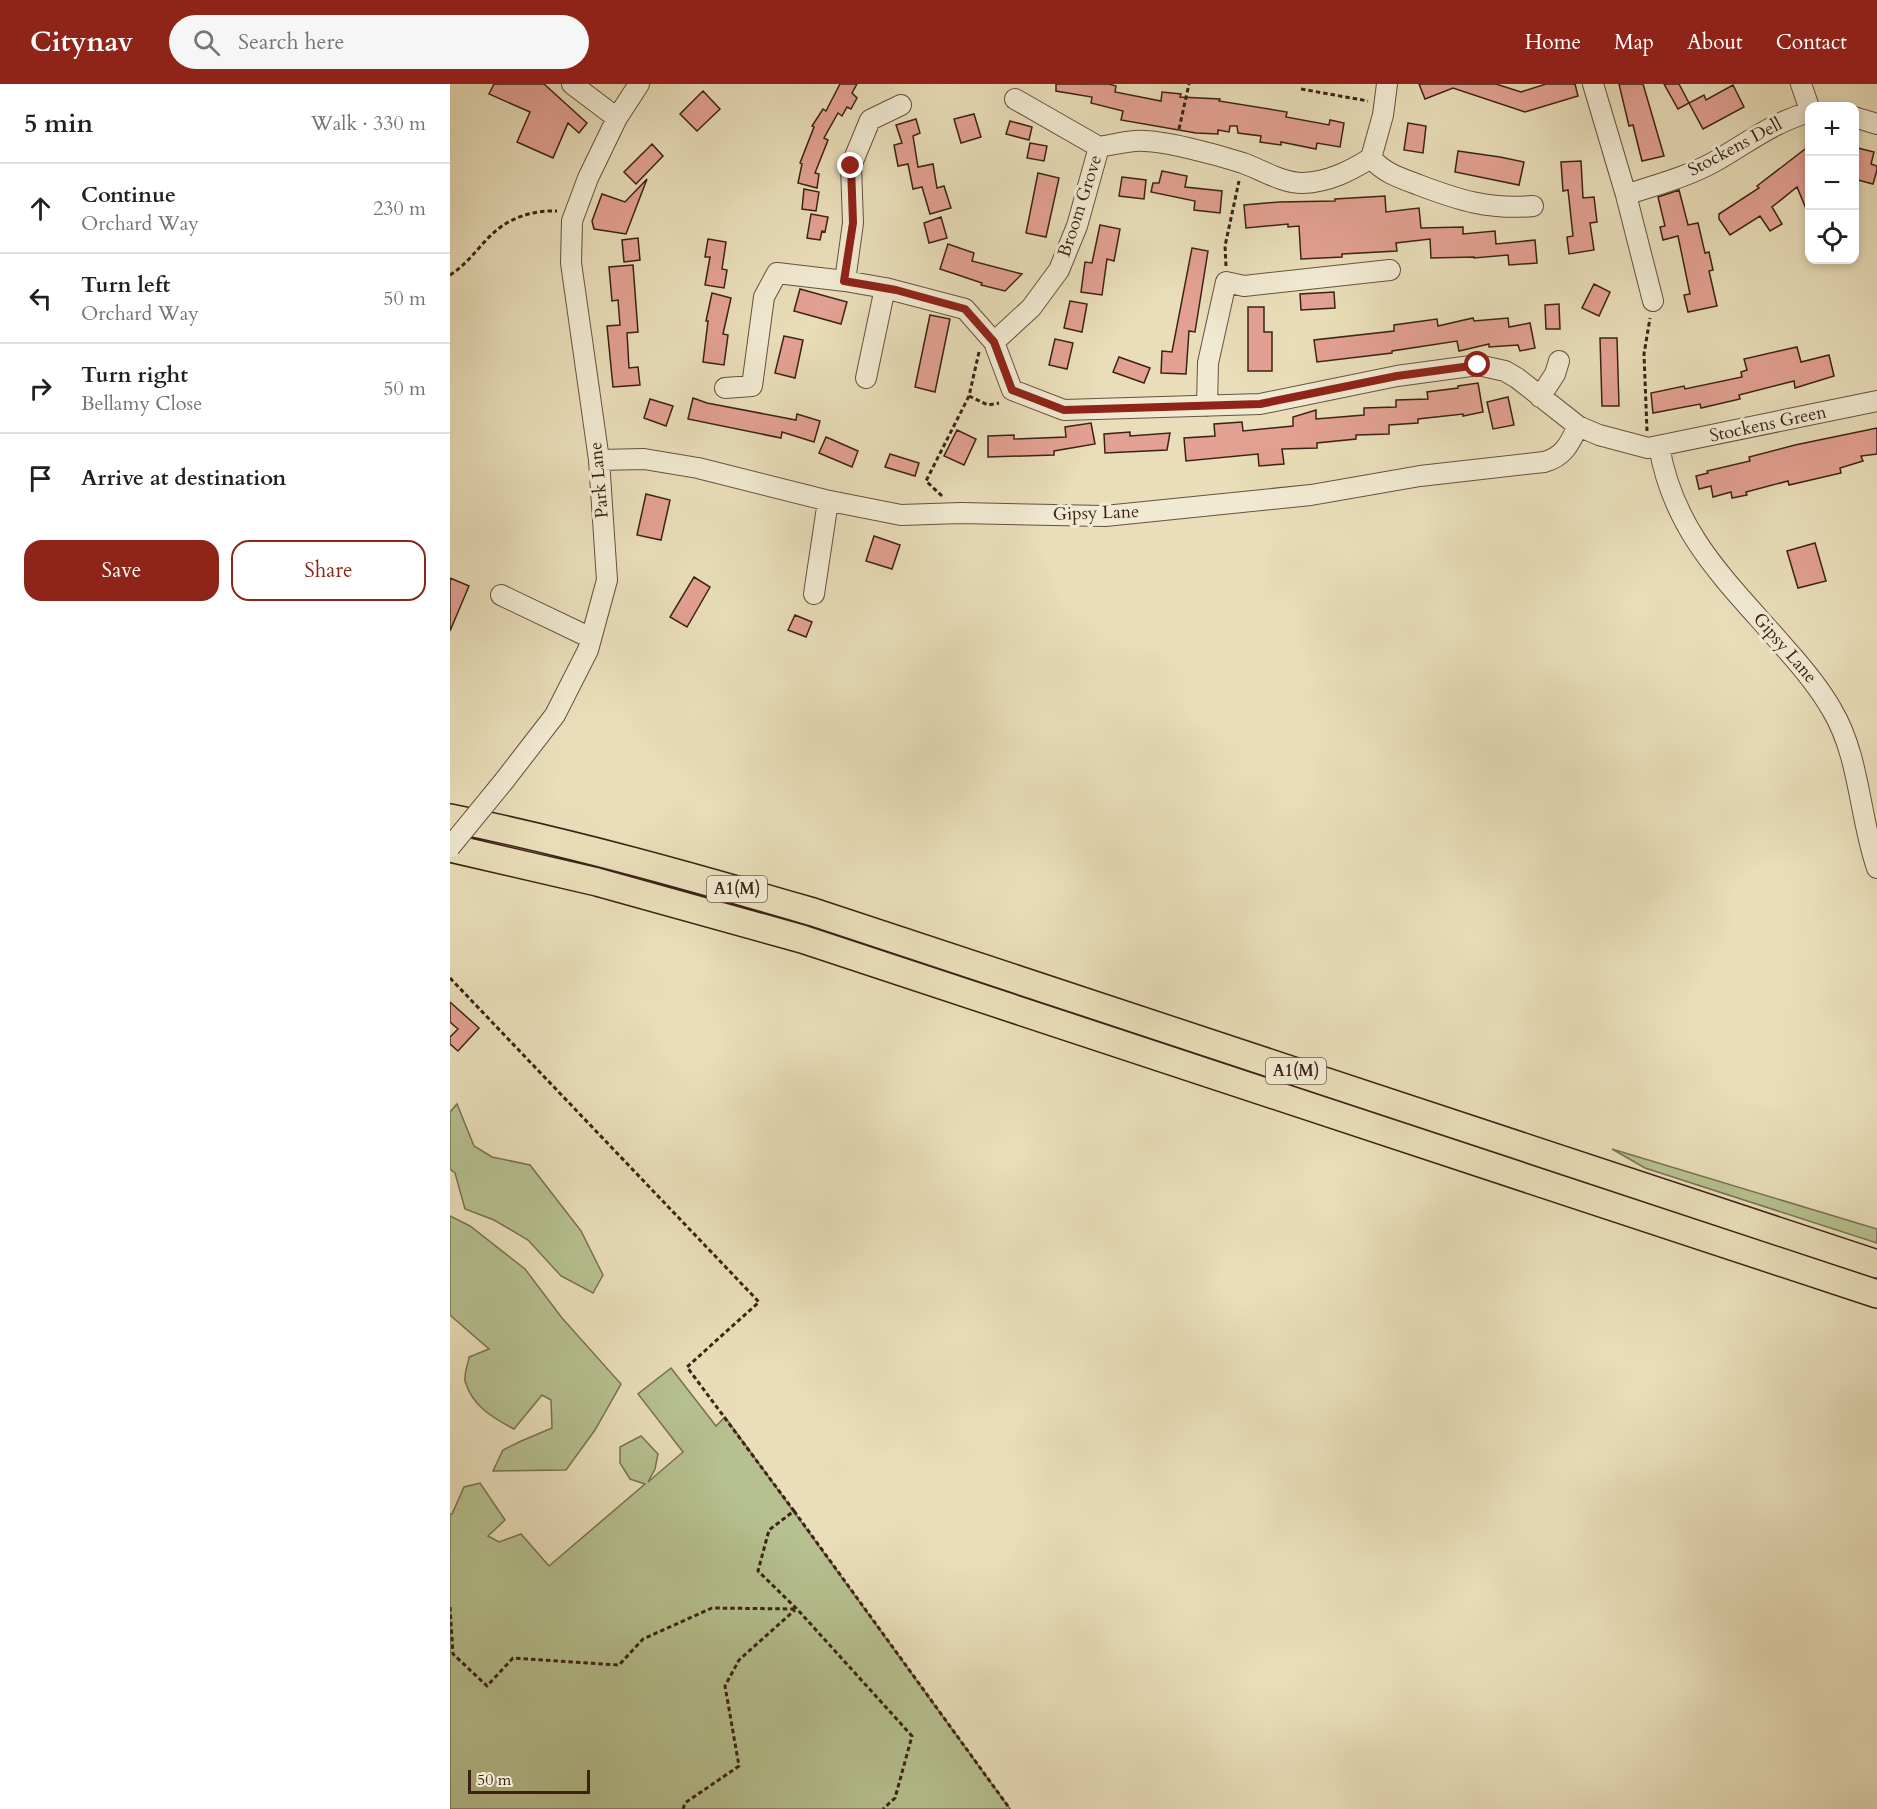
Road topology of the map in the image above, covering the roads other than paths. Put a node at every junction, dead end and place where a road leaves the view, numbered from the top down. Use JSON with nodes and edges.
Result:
{"nodes":[{"id":1,"x":572,"y":84,"type":"edge"},
{"id":2,"x":639,"y":84,"type":"edge"},
{"id":3,"x":1593,"y":84,"type":"edge"},
{"id":4,"x":1801,"y":84,"type":"edge"},
{"id":5,"x":1386,"y":94,"type":"edge"},
{"id":6,"x":1015,"y":99,"type":"dead end"},
{"id":7,"x":1806,"y":102,"type":"edge"},
{"id":8,"x":901,"y":105,"type":"dead end"},
{"id":9,"x":1805,"y":112,"type":"edge"},
{"id":10,"x":617,"y":118,"type":"junction"},
{"id":11,"x":1859,"y":119,"type":"edge"},
{"id":12,"x":1877,"y":124,"type":"edge"},
{"id":13,"x":1099,"y":147,"type":"junction"},
{"id":14,"x":1371,"y":158,"type":"junction"},
{"id":15,"x":1626,"y":195,"type":"junction"},
{"id":16,"x":1533,"y":206,"type":"dead end"},
{"id":17,"x":1390,"y":270,"type":"dead end"},
{"id":18,"x":844,"y":281,"type":"junction"},
{"id":19,"x":885,"y":288,"type":"junction"},
{"id":20,"x":1653,"y":301,"type":"road end"},
{"id":21,"x":994,"y":342,"type":"junction"},
{"id":22,"x":1559,"y":361,"type":"dead end"},
{"id":23,"x":866,"y":378,"type":"dead end"},
{"id":24,"x":724,"y":388,"type":"dead end"},
{"id":25,"x":1540,"y":397,"type":"junction"},
{"id":26,"x":1877,"y":401,"type":"edge"},
{"id":27,"x":1207,"y":406,"type":"junction"},
{"id":28,"x":1578,"y":426,"type":"junction"},
{"id":29,"x":1653,"y":447,"type":"junction"},
{"id":30,"x":599,"y":460,"type":"junction"},
{"id":31,"x":828,"y":501,"type":"junction"},
{"id":32,"x":814,"y":594,"type":"dead end"},
{"id":33,"x":501,"y":595,"type":"dead end"},
{"id":34,"x":591,"y":638,"type":"junction"},
{"id":35,"x":450,"y":818,"type":"edge"},
{"id":36,"x":450,"y":848,"type":"edge"},
{"id":37,"x":1877,"y":867,"type":"edge"},
{"id":38,"x":1877,"y":1264,"type":"edge"},
{"id":39,"x":1877,"y":1294,"type":"edge"}],
"edges":[{"from":1,"to":10,"type":"street"},
{"from":2,"to":10,"type":"street","name":"Park Lane"},
{"from":3,"to":15,"type":"street"},
{"from":4,"to":7,"type":"street"},
{"from":5,"to":14,"type":"street"},
{"from":6,"to":13,"type":"street"},
{"from":8,"to":18,"type":"street"},
{"from":9,"to":15,"type":"street","name":"Stockens Dell"},
{"from":10,"to":30,"type":"street","name":"Park Lane"},
{"from":11,"to":12,"type":"street"},
{"from":13,"to":14,"type":"street","name":"Broom Grove"},
{"from":13,"to":21,"type":"street","name":"Broom Grove"},
{"from":14,"to":16,"type":"street"},
{"from":15,"to":20,"type":"street"},
{"from":17,"to":27,"type":"street"},
{"from":18,"to":19,"type":"street"},
{"from":18,"to":24,"type":"street"},
{"from":19,"to":21,"type":"street"},
{"from":19,"to":23,"type":"street"},
{"from":21,"to":27,"type":"street"},
{"from":22,"to":25,"type":"street"},
{"from":25,"to":27,"type":"street"},
{"from":25,"to":28,"type":"street"},
{"from":26,"to":29,"type":"street","name":"Stockens Green"},
{"from":28,"to":29,"type":"street"},
{"from":28,"to":31,"type":"street","name":"Gipsy Lane"},
{"from":29,"to":37,"type":"street","name":"Gipsy Lane"},
{"from":30,"to":31,"type":"street","name":"Gipsy Lane"},
{"from":30,"to":34,"type":"street","name":"Park Lane"},
{"from":31,"to":32,"type":"street"},
{"from":33,"to":34,"type":"street"},
{"from":34,"to":36,"type":"street","name":"Park Lane","bridge":true},
{"from":35,"to":38,"type":"highway","number":"A1(M)"},
{"from":36,"to":39,"type":"highway","number":"A1(M)"}]}
